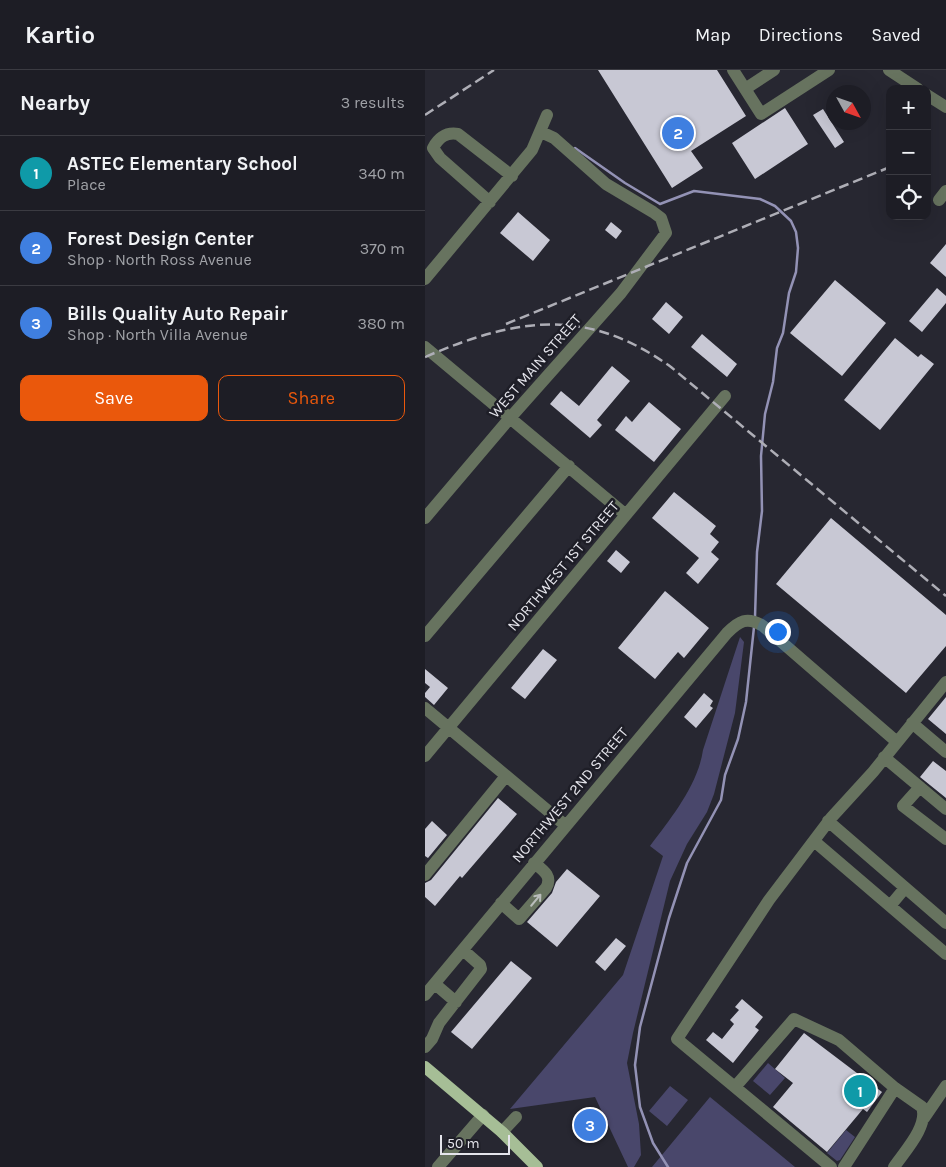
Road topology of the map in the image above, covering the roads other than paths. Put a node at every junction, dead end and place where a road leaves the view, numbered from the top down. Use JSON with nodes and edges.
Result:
{"nodes":[{"id":1,"x":733,"y":70,"type":"edge"},
{"id":2,"x":774,"y":70,"type":"edge"},
{"id":3,"x":829,"y":70,"type":"edge"},
{"id":4,"x":889,"y":70,"type":"edge"},
{"id":5,"x":912,"y":85,"type":"edge"},
{"id":6,"x":745,"y":89,"type":"junction"},
{"id":7,"x":931,"y":98,"type":"edge"},
{"id":8,"x":946,"y":107,"type":"edge"},
{"id":9,"x":547,"y":115,"type":"dead end"},
{"id":10,"x":541,"y":132,"type":"junction"},
{"id":11,"x":512,"y":176,"type":"junction"},
{"id":12,"x":490,"y":202,"type":"junction"},
{"id":13,"x":425,"y":279,"type":"edge"},
{"id":14,"x":425,"y":347,"type":"edge"},
{"id":15,"x":725,"y":396,"type":"dead end"},
{"id":16,"x":510,"y":418,"type":"junction"},
{"id":17,"x":569,"y":466,"type":"junction"},
{"id":18,"x":626,"y":515,"type":"junction"},
{"id":19,"x":425,"y":518,"type":"edge"},
{"id":20,"x":425,"y":636,"type":"edge"},
{"id":21,"x":946,"y":682,"type":"edge"},
{"id":22,"x":425,"y":708,"type":"edge"},
{"id":23,"x":912,"y":723,"type":"junction"},
{"id":24,"x":448,"y":728,"type":"junction"},
{"id":25,"x":897,"y":742,"type":"junction"},
{"id":26,"x":946,"y":752,"type":"edge"},
{"id":27,"x":425,"y":756,"type":"edge"},
{"id":28,"x":883,"y":757,"type":"junction"},
{"id":29,"x":507,"y":776,"type":"junction"},
{"id":30,"x":920,"y":787,"type":"junction"},
{"id":31,"x":946,"y":809,"type":"edge"},
{"id":32,"x":828,"y":822,"type":"junction"},
{"id":33,"x":565,"y":825,"type":"junction"},
{"id":34,"x":946,"y":839,"type":"edge"},
{"id":35,"x":814,"y":841,"type":"junction"},
{"id":36,"x":534,"y":863,"type":"junction"},
{"id":37,"x":425,"y":875,"type":"edge"},
{"id":38,"x":905,"y":888,"type":"junction"},
{"id":39,"x":501,"y":903,"type":"junction"},
{"id":40,"x":890,"y":906,"type":"junction"},
{"id":41,"x":943,"y":920,"type":"edge"},
{"id":42,"x":925,"y":936,"type":"junction"},
{"id":43,"x":463,"y":950,"type":"junction"},
{"id":44,"x":946,"y":954,"type":"edge"},
{"id":45,"x":435,"y":984,"type":"junction"},
{"id":46,"x":425,"y":995,"type":"edge"},
{"id":47,"x":456,"y":1002,"type":"junction"},
{"id":48,"x":425,"y":1047,"type":"edge"},
{"id":49,"x":425,"y":1067,"type":"edge"},
{"id":50,"x":946,"y":1086,"type":"edge"},
{"id":51,"x":735,"y":1087,"type":"junction"},
{"id":52,"x":895,"y":1088,"type":"junction"},
{"id":53,"x":483,"y":1115,"type":"junction"},
{"id":54,"x":516,"y":1117,"type":"dead end"},
{"id":55,"x":924,"y":1118,"type":"junction"},
{"id":56,"x":502,"y":1132,"type":"junction"},
{"id":57,"x":438,"y":1167,"type":"edge"},
{"id":58,"x":537,"y":1167,"type":"edge"},
{"id":59,"x":831,"y":1167,"type":"edge"},
{"id":60,"x":844,"y":1167,"type":"edge"},
{"id":61,"x":894,"y":1167,"type":"edge"}],
"edges":[{"from":1,"to":6,"type":"street"},
{"from":2,"to":6,"type":"street"},
{"from":3,"to":6,"type":"street"},
{"from":4,"to":5,"type":"street"},
{"from":7,"to":8,"type":"street"},
{"from":9,"to":10,"type":"street"},
{"from":10,"to":11,"type":"street"},
{"from":10,"to":16,"type":"street","name":"WEST MAIN STREET"},
{"from":11,"to":12,"type":"street"},
{"from":11,"to":12,"type":"street"},
{"from":12,"to":13,"type":"street"},
{"from":14,"to":16,"type":"street"},
{"from":15,"to":18,"type":"street","name":"NORTHWEST 1ST STREET"},
{"from":16,"to":17,"type":"street"},
{"from":16,"to":19,"type":"street","name":"WEST MAIN STREET"},
{"from":17,"to":18,"type":"street"},
{"from":17,"to":20,"type":"street"},
{"from":18,"to":24,"type":"street","name":"NORTHWEST 1ST STREET"},
{"from":21,"to":23,"type":"street"},
{"from":22,"to":24,"type":"street"},
{"from":23,"to":25,"type":"street"},
{"from":23,"to":26,"type":"street"},
{"from":24,"to":27,"type":"street","name":"NORTHWEST 1ST STREET"},
{"from":24,"to":29,"type":"street"},
{"from":25,"to":28,"type":"street"},
{"from":25,"to":33,"type":"street","name":"NORTHWEST 2ND STREET"},
{"from":28,"to":30,"type":"street"},
{"from":28,"to":32,"type":"street"},
{"from":29,"to":33,"type":"street"},
{"from":29,"to":37,"type":"street"},
{"from":30,"to":31,"type":"street"},
{"from":30,"to":34,"type":"street"},
{"from":32,"to":35,"type":"street"},
{"from":32,"to":38,"type":"street"},
{"from":33,"to":36,"type":"street","name":"NORTHWEST 2ND STREET"},
{"from":35,"to":40,"type":"street"},
{"from":35,"to":51,"type":"street"},
{"from":36,"to":39,"type":"street","name":"NORTHWEST 2ND STREET"},
{"from":39,"to":36,"type":"street","one_way":true},
{"from":38,"to":40,"type":"street"},
{"from":38,"to":41,"type":"street"},
{"from":39,"to":43,"type":"street","name":"NORTHWEST 2ND STREET"},
{"from":40,"to":42,"type":"street"},
{"from":41,"to":42,"type":"street"},
{"from":42,"to":44,"type":"street"},
{"from":43,"to":45,"type":"street","name":"NORTHWEST 2ND STREET"},
{"from":43,"to":47,"type":"street"},
{"from":45,"to":46,"type":"street","name":"NORTHWEST 2ND STREET"},
{"from":45,"to":47,"type":"street"},
{"from":47,"to":48,"type":"street"},
{"from":49,"to":53,"type":"main road"},
{"from":50,"to":55,"type":"street"},
{"from":51,"to":52,"type":"street"},
{"from":51,"to":59,"type":"street"},
{"from":52,"to":55,"type":"street"},
{"from":52,"to":60,"type":"street"},
{"from":53,"to":56,"type":"main road"},
{"from":53,"to":57,"type":"street"},
{"from":54,"to":56,"type":"street"},
{"from":55,"to":61,"type":"street"},
{"from":56,"to":58,"type":"main road"}]}
